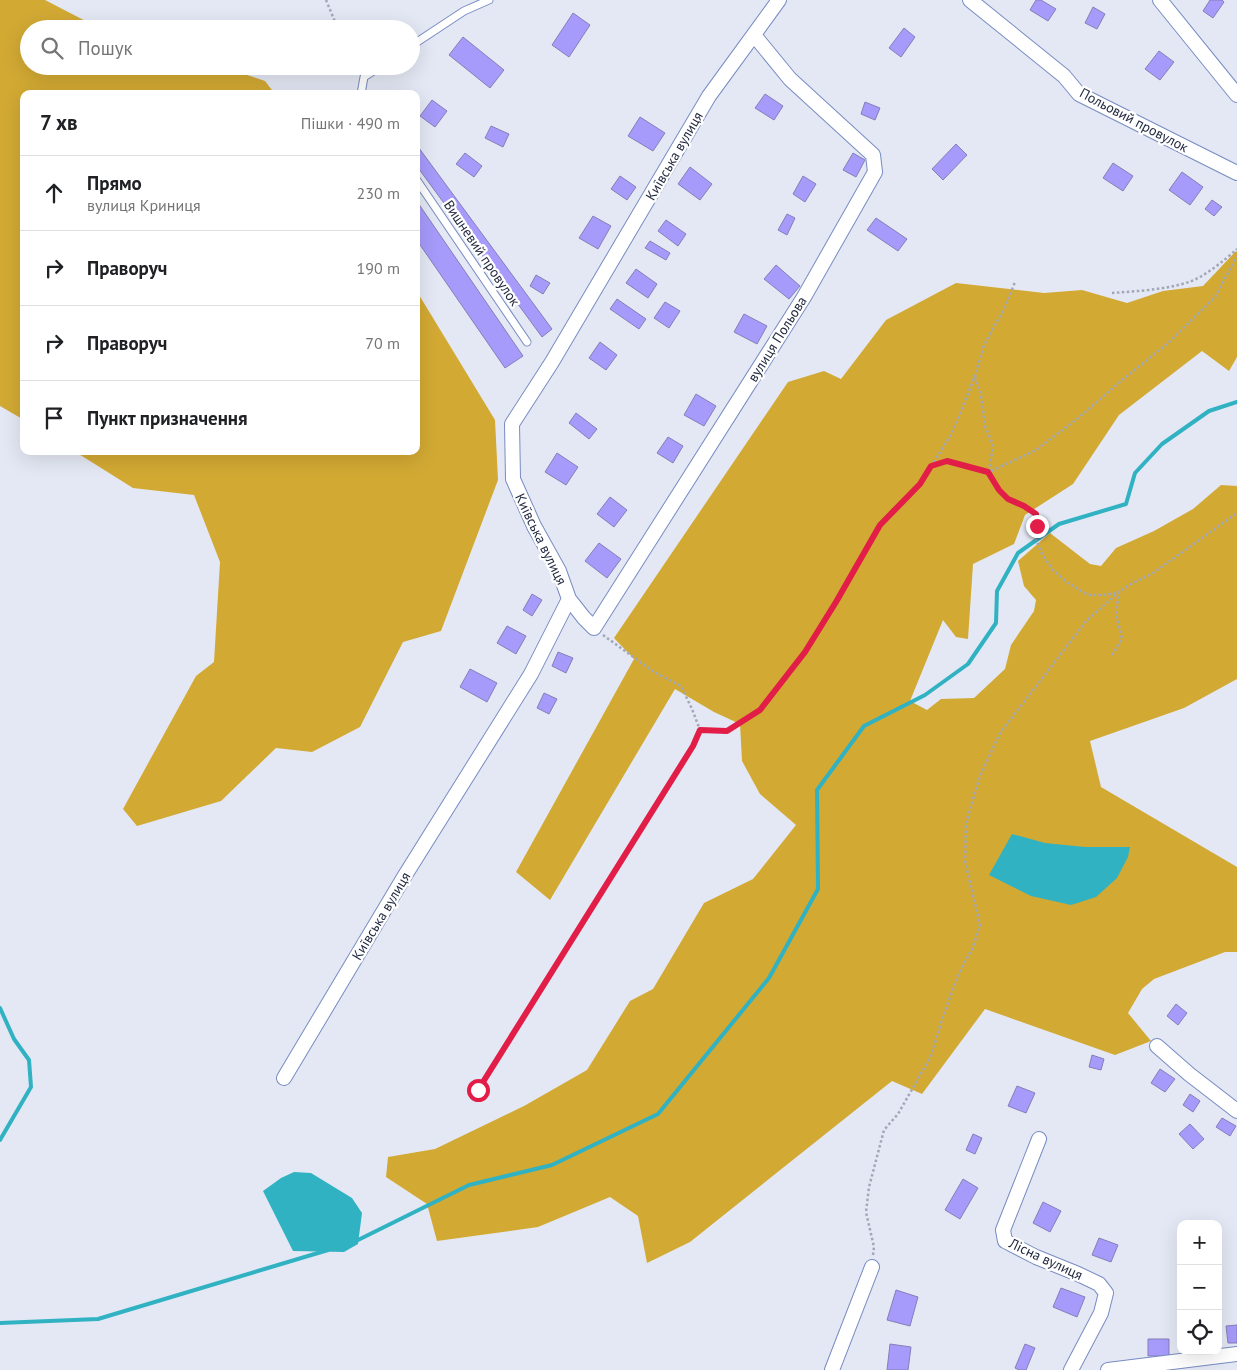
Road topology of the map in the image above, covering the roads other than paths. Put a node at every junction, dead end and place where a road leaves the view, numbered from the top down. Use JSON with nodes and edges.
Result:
{"nodes":[{"id":1,"x":490,"y":0,"type":"edge"},
{"id":2,"x":780,"y":0,"type":"edge"},
{"id":3,"x":970,"y":0,"type":"edge"},
{"id":4,"x":1160,"y":0,"type":"edge"},
{"id":5,"x":754,"y":35,"type":"junction"},
{"id":6,"x":420,"y":40,"type":"edge"},
{"id":7,"x":367,"y":75,"type":"edge"},
{"id":8,"x":362,"y":90,"type":"edge"},
{"id":9,"x":1237,"y":95,"type":"edge"},
{"id":10,"x":1237,"y":173,"type":"edge"},
{"id":11,"x":420,"y":185,"type":"edge"},
{"id":12,"x":527,"y":342,"type":"dead end"},
{"id":13,"x":569,"y":599,"type":"junction"},
{"id":14,"x":1157,"y":1046,"type":"dead end"},
{"id":15,"x":284,"y":1078,"type":"dead end"},
{"id":16,"x":1237,"y":1111,"type":"edge"},
{"id":17,"x":1039,"y":1139,"type":"dead end"},
{"id":18,"x":872,"y":1267,"type":"road end"},
{"id":19,"x":1237,"y":1354,"type":"edge"},
{"id":20,"x":832,"y":1370,"type":"edge"},
{"id":21,"x":1071,"y":1370,"type":"edge"},
{"id":22,"x":1108,"y":1370,"type":"edge"}],
"edges":[{"from":1,"to":6,"type":"lane"},
{"from":2,"to":5,"type":"street","name":"Київська вулиця"},
{"from":3,"to":10,"type":"street","name":"Польовий провулок"},
{"from":4,"to":9,"type":"street"},
{"from":5,"to":13,"type":"street","name":"Київська вулиця"},
{"from":5,"to":13,"type":"street","name":"вулиця Польова"},
{"from":7,"to":8,"type":"lane"},
{"from":11,"to":12,"type":"lane","name":"Вишневий провулок"},
{"from":13,"to":15,"type":"street","name":"Київська вулиця"},
{"from":14,"to":16,"type":"street"},
{"from":17,"to":21,"type":"street","name":"Лісна вулиця"},
{"from":18,"to":20,"type":"street"},
{"from":19,"to":22,"type":"street"}]}
